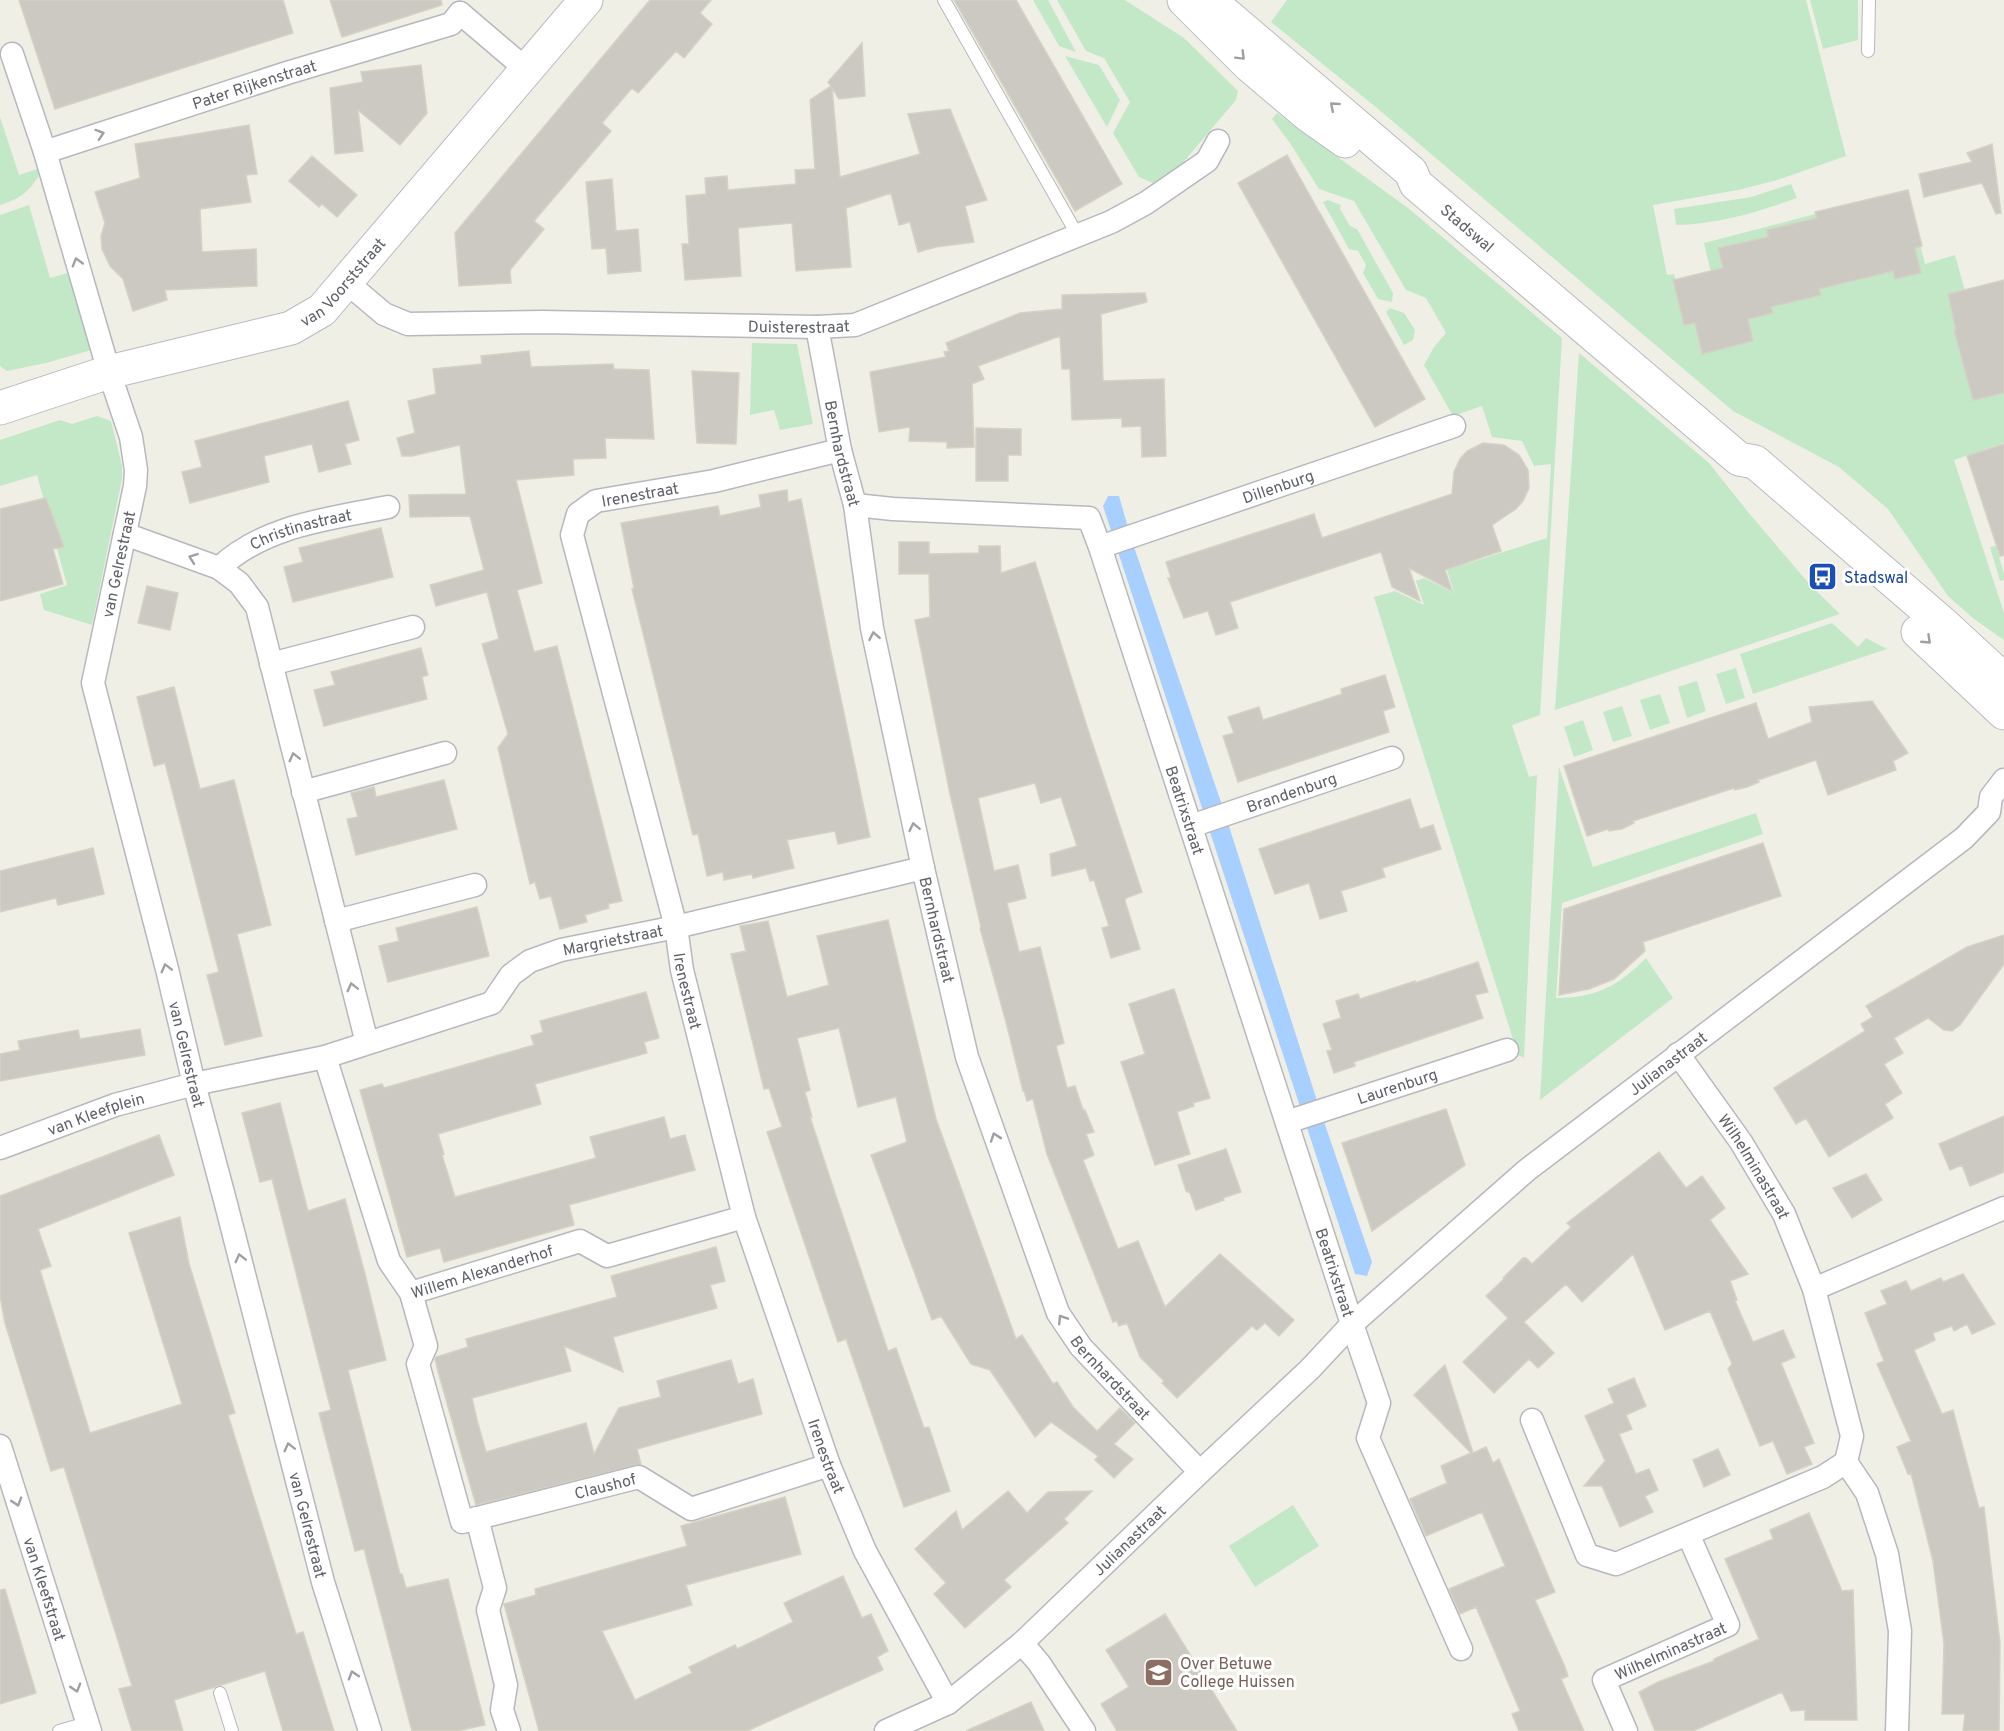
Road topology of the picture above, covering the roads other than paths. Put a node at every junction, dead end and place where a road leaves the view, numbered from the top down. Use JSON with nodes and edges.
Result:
{"nodes":[{"id":1,"x":586,"y":0,"type":"edge"},
{"id":2,"x":944,"y":0,"type":"edge"},
{"id":3,"x":1184,"y":0,"type":"edge"},
{"id":4,"x":1209,"y":0,"type":"edge"},
{"id":5,"x":1869,"y":0,"type":"edge"},
{"id":6,"x":458,"y":6,"type":"edge"},
{"id":7,"x":1868,"y":51,"type":"dead end"},
{"id":8,"x":12,"y":54,"type":"dead end"},
{"id":9,"x":528,"y":67,"type":"junction"},
{"id":10,"x":1218,"y":141,"type":"dead end"},
{"id":11,"x":45,"y":152,"type":"junction"},
{"id":12,"x":1416,"y":184,"type":"junction"},
{"id":13,"x":1078,"y":236,"type":"junction"},
{"id":14,"x":345,"y":281,"type":"junction"},
{"id":15,"x":817,"y":327,"type":"junction"},
{"id":16,"x":110,"y":373,"type":"junction"},
{"id":17,"x":0,"y":408,"type":"edge"},
{"id":18,"x":1454,"y":426,"type":"dead end"},
{"id":19,"x":840,"y":450,"type":"junction"},
{"id":20,"x":1739,"y":459,"type":"junction"},
{"id":21,"x":855,"y":505,"type":"junction"},
{"id":22,"x":388,"y":507,"type":"dead end"},
{"id":23,"x":125,"y":534,"type":"junction"},
{"id":24,"x":1115,"y":542,"type":"junction"},
{"id":25,"x":219,"y":568,"type":"junction"},
{"id":26,"x":413,"y":627,"type":"dead end"},
{"id":27,"x":271,"y":664,"type":"junction"},
{"id":28,"x":2004,"y":680,"type":"edge"},
{"id":29,"x":2004,"y":712,"type":"edge"},
{"id":30,"x":445,"y":753,"type":"dead end"},
{"id":31,"x":1392,"y":758,"type":"dead end"},
{"id":32,"x":2004,"y":780,"type":"edge"},
{"id":33,"x":303,"y":792,"type":"junction"},
{"id":34,"x":1996,"y":811,"type":"edge"},
{"id":35,"x":1208,"y":820,"type":"junction"},
{"id":36,"x":923,"y":868,"type":"junction"},
{"id":37,"x":475,"y":885,"type":"dead end"},
{"id":38,"x":336,"y":921,"type":"junction"},
{"id":39,"x":676,"y":927,"type":"junction"},
{"id":40,"x":367,"y":1043,"type":"junction"},
{"id":41,"x":1507,"y":1050,"type":"dead end"},
{"id":42,"x":1678,"y":1054,"type":"junction"},
{"id":43,"x":325,"y":1057,"type":"junction"},
{"id":44,"x":194,"y":1084,"type":"junction"},
{"id":45,"x":1304,"y":1117,"type":"junction"},
{"id":46,"x":0,"y":1148,"type":"edge"},
{"id":47,"x":2004,"y":1208,"type":"edge"},
{"id":48,"x":744,"y":1217,"type":"junction"},
{"id":49,"x":1814,"y":1289,"type":"junction"},
{"id":50,"x":411,"y":1293,"type":"junction"},
{"id":51,"x":1352,"y":1324,"type":"junction"},
{"id":52,"x":1532,"y":1420,"type":"dead end"},
{"id":53,"x":0,"y":1446,"type":"edge"},
{"id":54,"x":1846,"y":1462,"type":"junction"},
{"id":55,"x":829,"y":1465,"type":"junction"},
{"id":56,"x":1200,"y":1472,"type":"junction"},
{"id":57,"x":470,"y":1520,"type":"junction"},
{"id":58,"x":1689,"y":1534,"type":"junction"},
{"id":59,"x":1022,"y":1643,"type":"junction"},
{"id":60,"x":1461,"y":1649,"type":"dead end"},
{"id":61,"x":220,"y":1694,"type":"dead end"},
{"id":62,"x":948,"y":1703,"type":"junction"},
{"id":63,"x":88,"y":1727,"type":"edge"},
{"id":64,"x":59,"y":1731,"type":"edge"},
{"id":65,"x":232,"y":1731,"type":"edge"},
{"id":66,"x":370,"y":1731,"type":"edge"},
{"id":67,"x":509,"y":1731,"type":"edge"},
{"id":68,"x":886,"y":1731,"type":"edge"},
{"id":69,"x":1084,"y":1731,"type":"edge"},
{"id":70,"x":1626,"y":1731,"type":"edge"},
{"id":71,"x":1898,"y":1731,"type":"edge"}],
"edges":[{"from":1,"to":9,"type":"main road","name":"van Voorststraat"},
{"from":2,"to":13,"type":"lane"},
{"from":3,"to":12,"type":"main road","name":"Stadswal","one_way":true},
{"from":12,"to":4,"type":"main road","name":"Stadswal","one_way":true},
{"from":5,"to":7,"type":"lane"},
{"from":6,"to":9,"type":"street"},
{"from":11,"to":6,"type":"street","name":"Pater Rijkenstraat","one_way":true},
{"from":8,"to":11,"type":"street"},
{"from":9,"to":14,"type":"main road","name":"van Voorststraat"},
{"from":10,"to":13,"type":"street","name":"Duisterestraat"},
{"from":16,"to":11,"type":"street","one_way":true},
{"from":12,"to":20,"type":"main road","name":"Stadswal"},
{"from":13,"to":15,"type":"street","name":"Duisterestraat"},
{"from":14,"to":15,"type":"street","name":"Duisterestraat"},
{"from":14,"to":16,"type":"main road","name":"van Voorststraat"},
{"from":15,"to":19,"type":"street","name":"Bernhardstraat"},
{"from":16,"to":17,"type":"main road","name":"van Voorststraat"},
{"from":16,"to":23,"type":"street","name":"van Gelrestraat"},
{"from":18,"to":24,"type":"street","name":"Dillenburg"},
{"from":19,"to":21,"type":"street","name":"Bernhardstraat"},
{"from":19,"to":39,"type":"street","name":"Irenestraat"},
{"from":20,"to":28,"type":"main road","name":"Stadswal"},
{"from":20,"to":29,"type":"main road","name":"Stadswal","one_way":true},
{"from":21,"to":24,"type":"street","name":"Beatrixstraat"},
{"from":36,"to":21,"type":"street","name":"Bernhardstraat","one_way":true},
{"from":22,"to":25,"type":"street","name":"Christinastraat"},
{"from":25,"to":23,"type":"street","one_way":true},
{"from":44,"to":23,"type":"street","name":"van Gelrestraat","one_way":true},
{"from":24,"to":35,"type":"street","name":"Beatrixstraat"},
{"from":25,"to":27,"type":"street"},
{"from":26,"to":27,"type":"street"},
{"from":33,"to":27,"type":"street","one_way":true},
{"from":30,"to":33,"type":"street"},
{"from":31,"to":35,"type":"street","name":"Brandenburg"},
{"from":32,"to":34,"type":"street","name":"Julianastraat"},
{"from":33,"to":38,"type":"street"},
{"from":34,"to":42,"type":"street","name":"Julianastraat"},
{"from":35,"to":45,"type":"street","name":"Beatrixstraat"},
{"from":36,"to":39,"type":"street","name":"Margrietstraat"},
{"from":56,"to":36,"type":"street","name":"Bernhardstraat","one_way":true},
{"from":37,"to":38,"type":"street"},
{"from":40,"to":38,"type":"street","one_way":true},
{"from":39,"to":40,"type":"street","name":"Margrietstraat"},
{"from":39,"to":48,"type":"street","name":"Irenestraat"},
{"from":40,"to":43,"type":"street","name":"Margrietstraat"},
{"from":41,"to":45,"type":"street","name":"Laurenburg"},
{"from":42,"to":49,"type":"street","name":"Wilhelminastraat"},
{"from":42,"to":51,"type":"street","name":"Julianastraat"},
{"from":43,"to":44,"type":"street","name":"Margrietstraat"},
{"from":43,"to":50,"type":"street"},
{"from":44,"to":46,"type":"street","name":"van Kleefplein"},
{"from":66,"to":44,"type":"street","name":"van Gelrestraat","one_way":true},
{"from":45,"to":51,"type":"street","name":"Beatrixstraat"},
{"from":47,"to":49,"type":"street"},
{"from":48,"to":50,"type":"street","name":"Willem Alexanderhof"},
{"from":48,"to":55,"type":"street","name":"Irenestraat"},
{"from":49,"to":54,"type":"street","name":"Wilhelminastraat"},
{"from":50,"to":57,"type":"street","name":"Willem Alexanderhof"},
{"from":51,"to":56,"type":"street","name":"Julianastraat"},
{"from":51,"to":60,"type":"street"},
{"from":52,"to":58,"type":"street"},
{"from":53,"to":63,"type":"street","name":"van Kleefstraat","one_way":true},
{"from":54,"to":58,"type":"street"},
{"from":54,"to":71,"type":"street"},
{"from":55,"to":57,"type":"street","name":"Claushof"},
{"from":55,"to":62,"type":"street","name":"Irenestraat"},
{"from":56,"to":59,"type":"street","name":"Julianastraat"},
{"from":57,"to":67,"type":"street"},
{"from":58,"to":70,"type":"street","name":"Wilhelminastraat"},
{"from":59,"to":62,"type":"street","name":"Julianastraat"},
{"from":59,"to":69,"type":"street"},
{"from":61,"to":65,"type":"lane"},
{"from":62,"to":68,"type":"street","name":"Julianastraat"},
{"from":63,"to":64,"type":"lane"}]}
